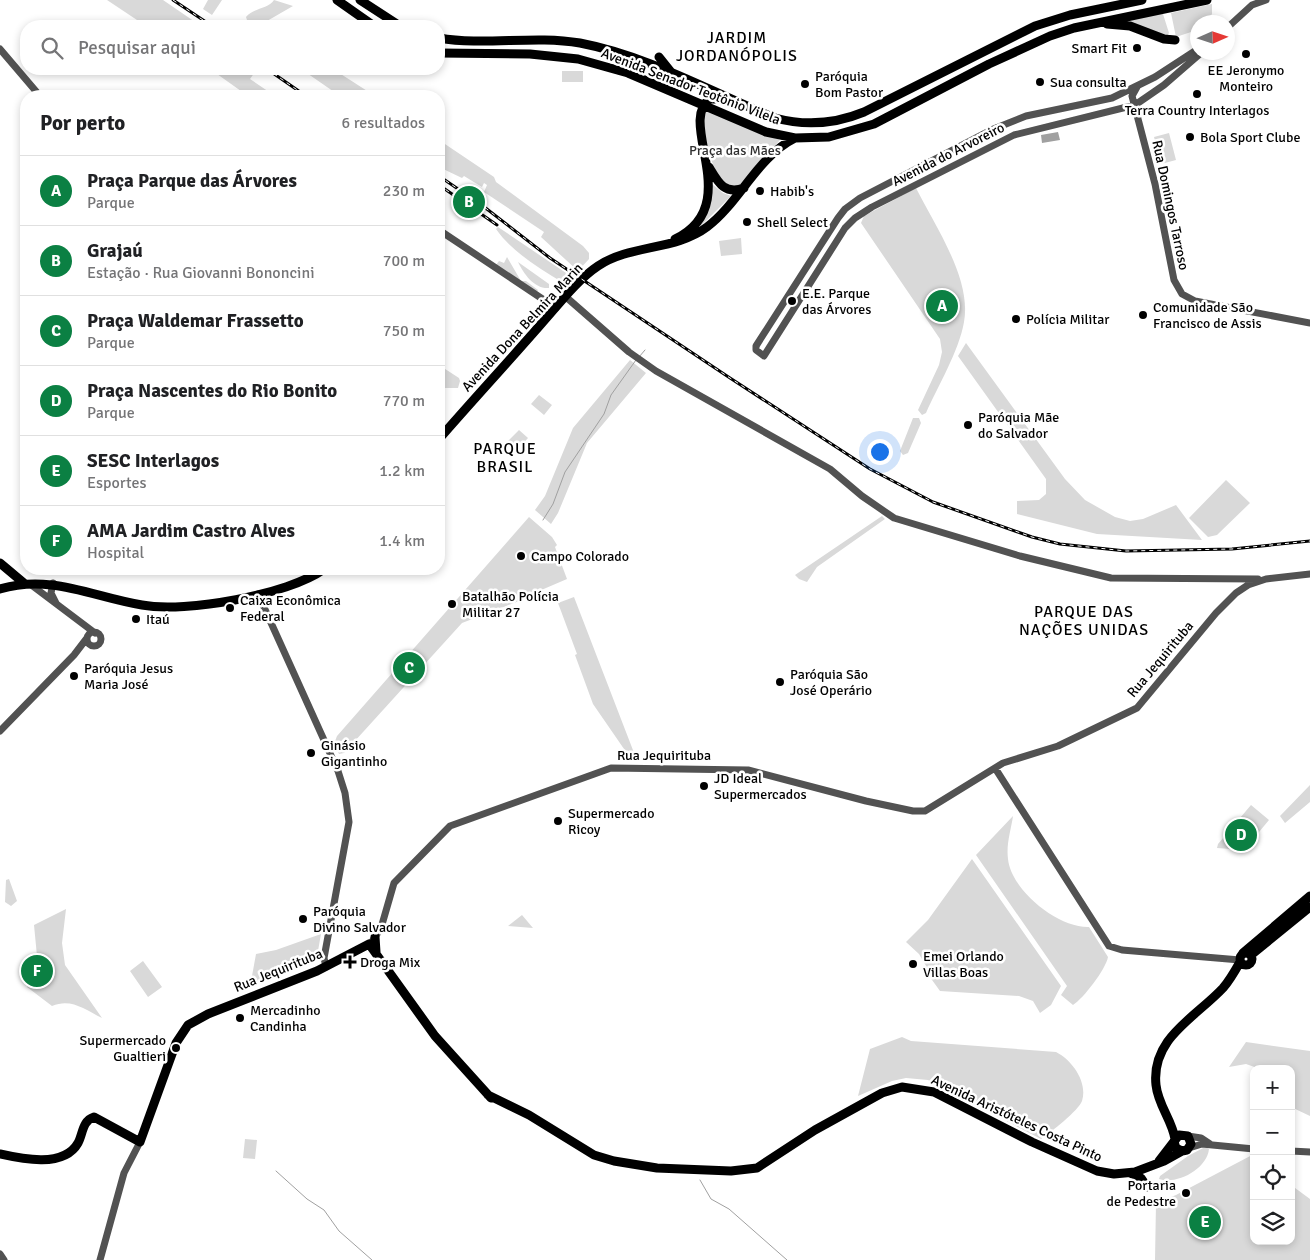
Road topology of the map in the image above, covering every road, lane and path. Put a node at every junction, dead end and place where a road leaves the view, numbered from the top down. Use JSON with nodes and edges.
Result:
{"nodes":[{"id":1,"x":337,"y":0,"type":"edge"},
{"id":2,"x":360,"y":0,"type":"edge"},
{"id":3,"x":1142,"y":0,"type":"edge"},
{"id":4,"x":1207,"y":0,"type":"edge"},
{"id":5,"x":1266,"y":0,"type":"edge"},
{"id":6,"x":365,"y":20,"type":"edge"},
{"id":7,"x":391,"y":20,"type":"edge"},
{"id":8,"x":1235,"y":21,"type":"edge"},
{"id":9,"x":1096,"y":24,"type":"junction"},
{"id":10,"x":445,"y":38,"type":"edge"},
{"id":11,"x":1175,"y":40,"type":"dead end"},
{"id":12,"x":0,"y":49,"type":"edge"},
{"id":13,"x":445,"y":53,"type":"edge"},
{"id":14,"x":1190,"y":54,"type":"edge"},
{"id":15,"x":659,"y":57,"type":"dead end"},
{"id":16,"x":1193,"y":60,"type":"edge"},
{"id":17,"x":20,"y":72,"type":"edge"},
{"id":18,"x":673,"y":74,"type":"junction"},
{"id":19,"x":22,"y":75,"type":"edge"},
{"id":20,"x":1138,"y":86,"type":"junction"},
{"id":21,"x":35,"y":90,"type":"edge"},
{"id":22,"x":704,"y":104,"type":"junction"},
{"id":23,"x":1135,"y":105,"type":"junction"},
{"id":24,"x":750,"y":108,"type":"junction"},
{"id":25,"x":795,"y":138,"type":"junction"},
{"id":26,"x":708,"y":165,"type":"junction"},
{"id":27,"x":744,"y":188,"type":"junction"},
{"id":28,"x":445,"y":234,"type":"edge"},
{"id":29,"x":666,"y":244,"type":"junction"},
{"id":30,"x":566,"y":297,"type":"junction"},
{"id":31,"x":556,"y":308,"type":"junction"},
{"id":32,"x":1310,"y":323,"type":"edge"},
{"id":33,"x":445,"y":432,"type":"edge"},
{"id":34,"x":0,"y":563,"type":"edge"},
{"id":35,"x":1310,"y":574,"type":"edge"},
{"id":36,"x":312,"y":575,"type":"edge"},
{"id":37,"x":1242,"y":578,"type":"junction"},
{"id":38,"x":1266,"y":579,"type":"junction"},
{"id":39,"x":27,"y":584,"type":"junction"},
{"id":40,"x":52,"y":584,"type":"junction"},
{"id":41,"x":1248,"y":585,"type":"junction"},
{"id":42,"x":0,"y":589,"type":"edge"},
{"id":43,"x":258,"y":594,"type":"junction"},
{"id":44,"x":56,"y":604,"type":"junction"},
{"id":45,"x":0,"y":731,"type":"edge"},
{"id":46,"x":995,"y":768,"type":"junction"},
{"id":47,"x":1310,"y":896,"type":"edge"},
{"id":48,"x":1310,"y":907,"type":"edge"},
{"id":49,"x":372,"y":941,"type":"junction"},
{"id":50,"x":1243,"y":958,"type":"junction"},
{"id":51,"x":326,"y":967,"type":"junction"},
{"id":52,"x":488,"y":1094,"type":"junction"},
{"id":53,"x":514,"y":1107,"type":"junction"},
{"id":54,"x":1169,"y":1118,"type":"junction"},
{"id":55,"x":815,"y":1130,"type":"junction"},
{"id":56,"x":1187,"y":1136,"type":"junction"},
{"id":57,"x":1175,"y":1140,"type":"junction"},
{"id":58,"x":140,"y":1142,"type":"junction"},
{"id":59,"x":1213,"y":1145,"type":"junction"},
{"id":60,"x":1250,"y":1149,"type":"edge"},
{"id":61,"x":1186,"y":1150,"type":"junction"},
{"id":62,"x":1295,"y":1151,"type":"edge"},
{"id":63,"x":1310,"y":1152,"type":"edge"},
{"id":64,"x":0,"y":1154,"type":"edge"},
{"id":65,"x":1130,"y":1173,"type":"junction"},
{"id":66,"x":1146,"y":1187,"type":"dead end"},
{"id":67,"x":0,"y":1254,"type":"edge"},
{"id":68,"x":4,"y":1260,"type":"edge"},
{"id":69,"x":100,"y":1260,"type":"edge"}],
"edges":[{"from":1,"to":6,"type":"main road"},
{"from":2,"to":7,"type":"main road"},
{"from":3,"to":24,"type":"main road","name":"Avenida Senador Teotônio Vilela"},
{"from":4,"to":9,"type":"main road","name":"Avenida Senador Teotônio Vilela"},
{"from":5,"to":8,"type":"street"},
{"from":9,"to":11,"type":"main road"},
{"from":9,"to":25,"type":"main road","name":"Avenida Senador Teotônio Vilela"},
{"from":10,"to":18,"type":"main road","name":"Avenida Senador Teotônio Vilela"},
{"from":12,"to":17,"type":"street"},
{"from":13,"to":22,"type":"main road","name":"Avenida Senador Teotônio Vilela"},
{"from":14,"to":20,"type":"street","name":"Avenida do Arvoreiro"},
{"from":15,"to":18,"type":"main road"},
{"from":16,"to":23,"type":"street","name":"Avenida do Arvoreiro"},
{"from":18,"to":24,"type":"main road","name":"Avenida Senador Teotônio Vilela"},
{"from":19,"to":21,"type":"street"},
{"from":20,"to":23,"type":"street"},
{"from":20,"to":23,"type":"street","name":"Avenida do Arvoreiro"},
{"from":22,"to":24,"type":"main road"},
{"from":22,"to":25,"type":"main road","name":"Avenida Senador Teotônio Vilela"},
{"from":22,"to":26,"type":"main road","name":"Avenida Dona Belmira Marin"},
{"from":23,"to":32,"type":"street","name":"Rua Domingos Tarroso"},
{"from":25,"to":27,"type":"main road","name":"Avenida Dona Belmira Marin"},
{"from":26,"to":27,"type":"main road"},
{"from":26,"to":29,"type":"main road","name":"Avenida Dona Belmira Marin"},
{"from":27,"to":29,"type":"main road","name":"Avenida Dona Belmira Marin"},
{"from":28,"to":31,"type":"street"},
{"from":29,"to":30,"type":"main road","name":"Avenida Dona Belmira Marin"},
{"from":30,"to":31,"type":"main road","name":"Avenida Dona Belmira Marin"},
{"from":30,"to":37,"type":"street"},
{"from":31,"to":33,"type":"main road","name":"Avenida Dona Belmira Marin"},
{"from":34,"to":39,"type":"main road"},
{"from":35,"to":38,"type":"street","name":"Rua Jequirituba"},
{"from":36,"to":43,"type":"main road"},
{"from":37,"to":38,"type":"street"},
{"from":37,"to":41,"type":"street"},
{"from":38,"to":41,"type":"street","name":"Rua Jequirituba"},
{"from":39,"to":40,"type":"main road"},
{"from":39,"to":42,"type":"main road"},
{"from":39,"to":44,"type":"street"},
{"from":40,"to":43,"type":"main road"},
{"from":40,"to":44,"type":"street"},
{"from":41,"to":46,"type":"street","name":"Rua Jequirituba"},
{"from":43,"to":51,"type":"street"},
{"from":44,"to":45,"type":"street"},
{"from":46,"to":49,"type":"street","name":"Rua Jequirituba"},
{"from":46,"to":50,"type":"street"},
{"from":47,"to":50,"type":"main road"},
{"from":48,"to":50,"type":"main road"},
{"from":49,"to":51,"type":"main road","name":"Rua Jequirituba"},
{"from":49,"to":52,"type":"main road"},
{"from":50,"to":54,"type":"main road"},
{"from":51,"to":58,"type":"main road","name":"Rua Jequirituba"},
{"from":52,"to":53,"type":"main road","name":"Avenida Aristóteles Costa Pinto"},
{"from":52,"to":53,"type":"main road","name":"Avenida Aristóteles Costa Pinto"},
{"from":53,"to":55,"type":"main road","name":"Avenida Aristóteles Costa Pinto"},
{"from":54,"to":56,"type":"main road"},
{"from":54,"to":57,"type":"main road"},
{"from":55,"to":57,"type":"main road","name":"Avenida Aristóteles Costa Pinto"},
{"from":55,"to":65,"type":"main road","name":"Avenida Aristóteles Costa Pinto"},
{"from":56,"to":57,"type":"main road"},
{"from":56,"to":59,"type":"street"},
{"from":56,"to":61,"type":"main road"},
{"from":57,"to":61,"type":"main road"},
{"from":58,"to":64,"type":"main road"},
{"from":58,"to":69,"type":"street","name":"Rua Jequirituba"},
{"from":59,"to":60,"type":"street"},
{"from":59,"to":61,"type":"street"},
{"from":61,"to":65,"type":"main road","name":"Avenida Aristóteles Costa Pinto"},
{"from":62,"to":63,"type":"street"},
{"from":65,"to":66,"type":"main road"},
{"from":67,"to":68,"type":"street"}]}
